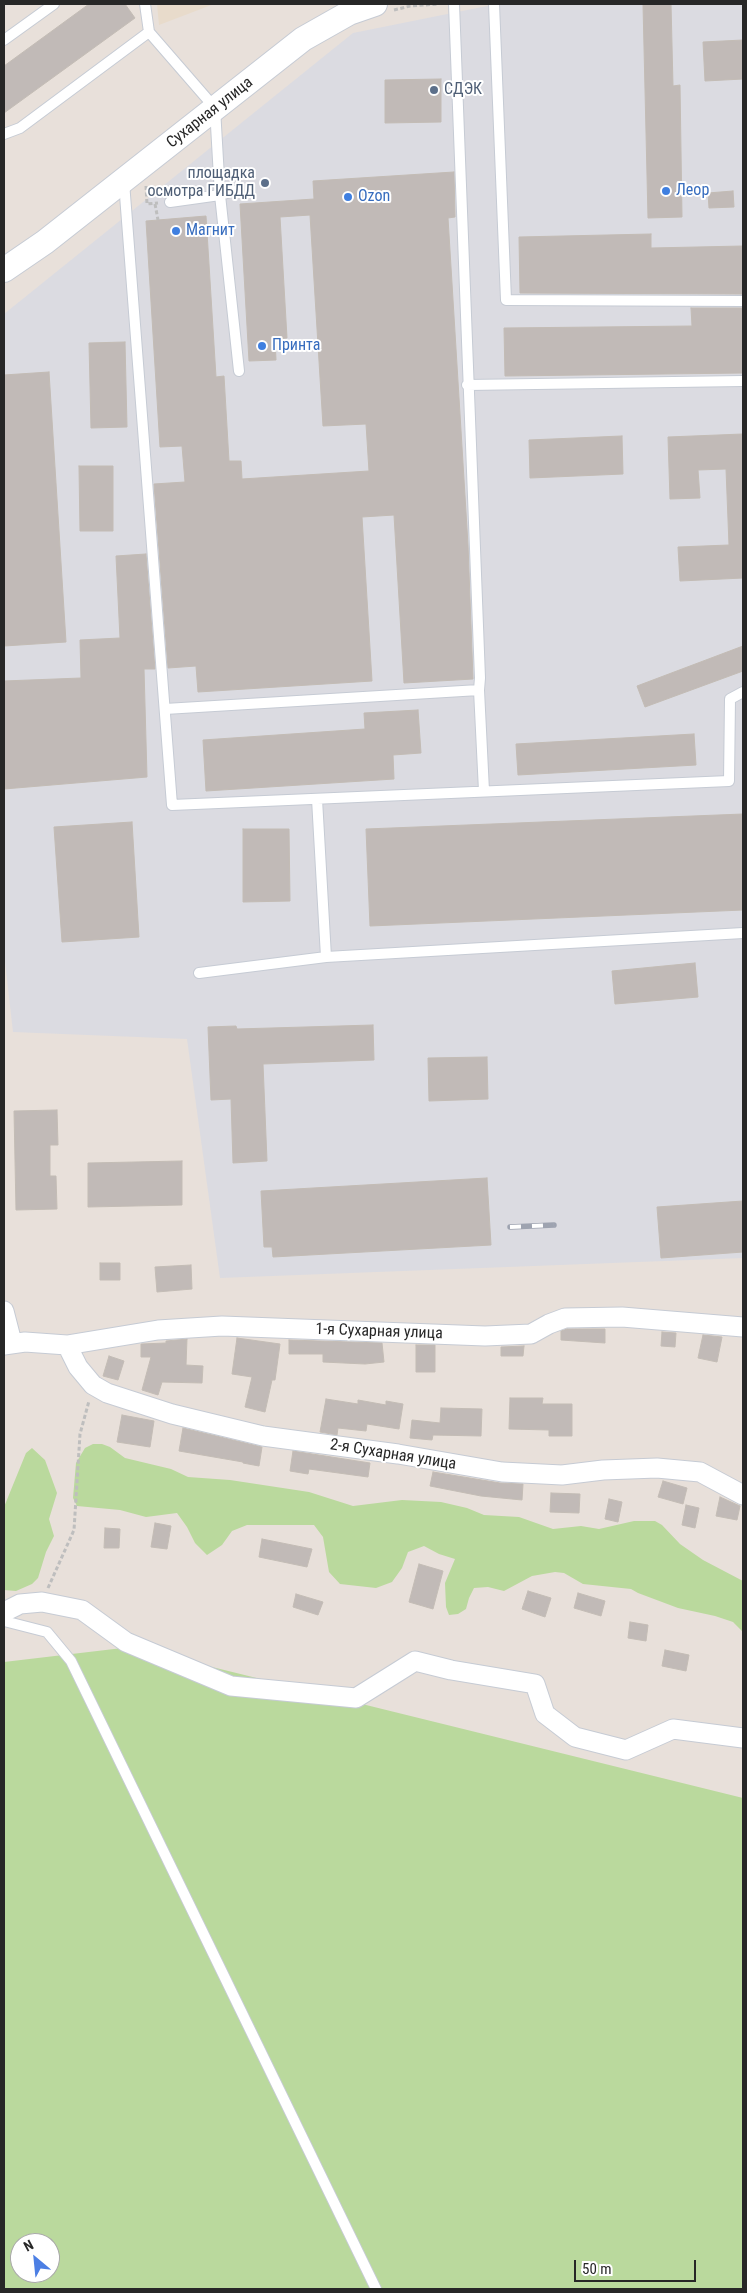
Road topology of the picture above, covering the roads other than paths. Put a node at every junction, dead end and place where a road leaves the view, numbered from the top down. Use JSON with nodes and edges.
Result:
{"nodes":[{"id":1,"x":54,"y":4,"type":"edge"},
{"id":2,"x":145,"y":4,"type":"edge"},
{"id":3,"x":375,"y":4,"type":"edge"},
{"id":4,"x":454,"y":4,"type":"edge"},
{"id":5,"x":494,"y":4,"type":"edge"},
{"id":6,"x":149,"y":32,"type":"junction"},
{"id":7,"x":4,"y":40,"type":"edge"},
{"id":8,"x":216,"y":108,"type":"junction"},
{"id":9,"x":4,"y":134,"type":"edge"},
{"id":10,"x":135,"y":182,"type":"junction"},
{"id":11,"x":234,"y":191,"type":"dead end"},
{"id":12,"x":220,"y":195,"type":"junction"},
{"id":13,"x":165,"y":202,"type":"road end"},
{"id":14,"x":4,"y":270,"type":"edge"},
{"id":15,"x":743,"y":301,"type":"edge"},
{"id":16,"x":239,"y":371,"type":"dead end"},
{"id":17,"x":743,"y":381,"type":"edge"},
{"id":18,"x":467,"y":384,"type":"junction"},
{"id":19,"x":478,"y":690,"type":"junction"},
{"id":20,"x":743,"y":692,"type":"edge"},
{"id":21,"x":164,"y":709,"type":"junction"},
{"id":22,"x":484,"y":791,"type":"junction"},
{"id":23,"x":317,"y":798,"type":"junction"},
{"id":24,"x":743,"y":933,"type":"edge"},
{"id":25,"x":326,"y":957,"type":"junction"},
{"id":26,"x":199,"y":973,"type":"dead end"},
{"id":27,"x":4,"y":1311,"type":"edge"},
{"id":28,"x":743,"y":1327,"type":"edge"},
{"id":29,"x":8,"y":1344,"type":"edge"},
{"id":30,"x":67,"y":1345,"type":"junction"},
{"id":31,"x":743,"y":1496,"type":"edge"},
{"id":32,"x":4,"y":1612,"type":"edge"},
{"id":33,"x":4,"y":1621,"type":"edge"},
{"id":34,"x":743,"y":1738,"type":"edge"},
{"id":35,"x":376,"y":2289,"type":"edge"}],
"edges":[{"from":1,"to":7,"type":"lane"},
{"from":2,"to":6,"type":"lane"},
{"from":3,"to":8,"type":"street","name":"Сухарная улица"},
{"from":4,"to":18,"type":"lane"},
{"from":5,"to":15,"type":"lane"},
{"from":6,"to":8,"type":"lane"},
{"from":6,"to":9,"type":"lane"},
{"from":8,"to":10,"type":"street","name":"Сухарная улица"},
{"from":8,"to":12,"type":"lane"},
{"from":10,"to":14,"type":"street","name":"Сухарная улица"},
{"from":10,"to":21,"type":"lane"},
{"from":11,"to":12,"type":"lane"},
{"from":12,"to":13,"type":"lane"},
{"from":12,"to":16,"type":"lane"},
{"from":17,"to":18,"type":"lane"},
{"from":18,"to":19,"type":"lane"},
{"from":19,"to":21,"type":"lane"},
{"from":19,"to":22,"type":"lane"},
{"from":20,"to":22,"type":"lane"},
{"from":21,"to":23,"type":"lane"},
{"from":22,"to":23,"type":"lane"},
{"from":23,"to":25,"type":"lane"},
{"from":24,"to":25,"type":"lane"},
{"from":25,"to":26,"type":"lane"},
{"from":27,"to":29,"type":"street"},
{"from":28,"to":30,"type":"street","name":"1-я Сухарная улица"},
{"from":29,"to":30,"type":"street","name":"1-я Сухарная улица"},
{"from":30,"to":31,"type":"street","name":"2-я Сухарная улица"},
{"from":32,"to":34,"type":"street"},
{"from":33,"to":35,"type":"lane"}]}
